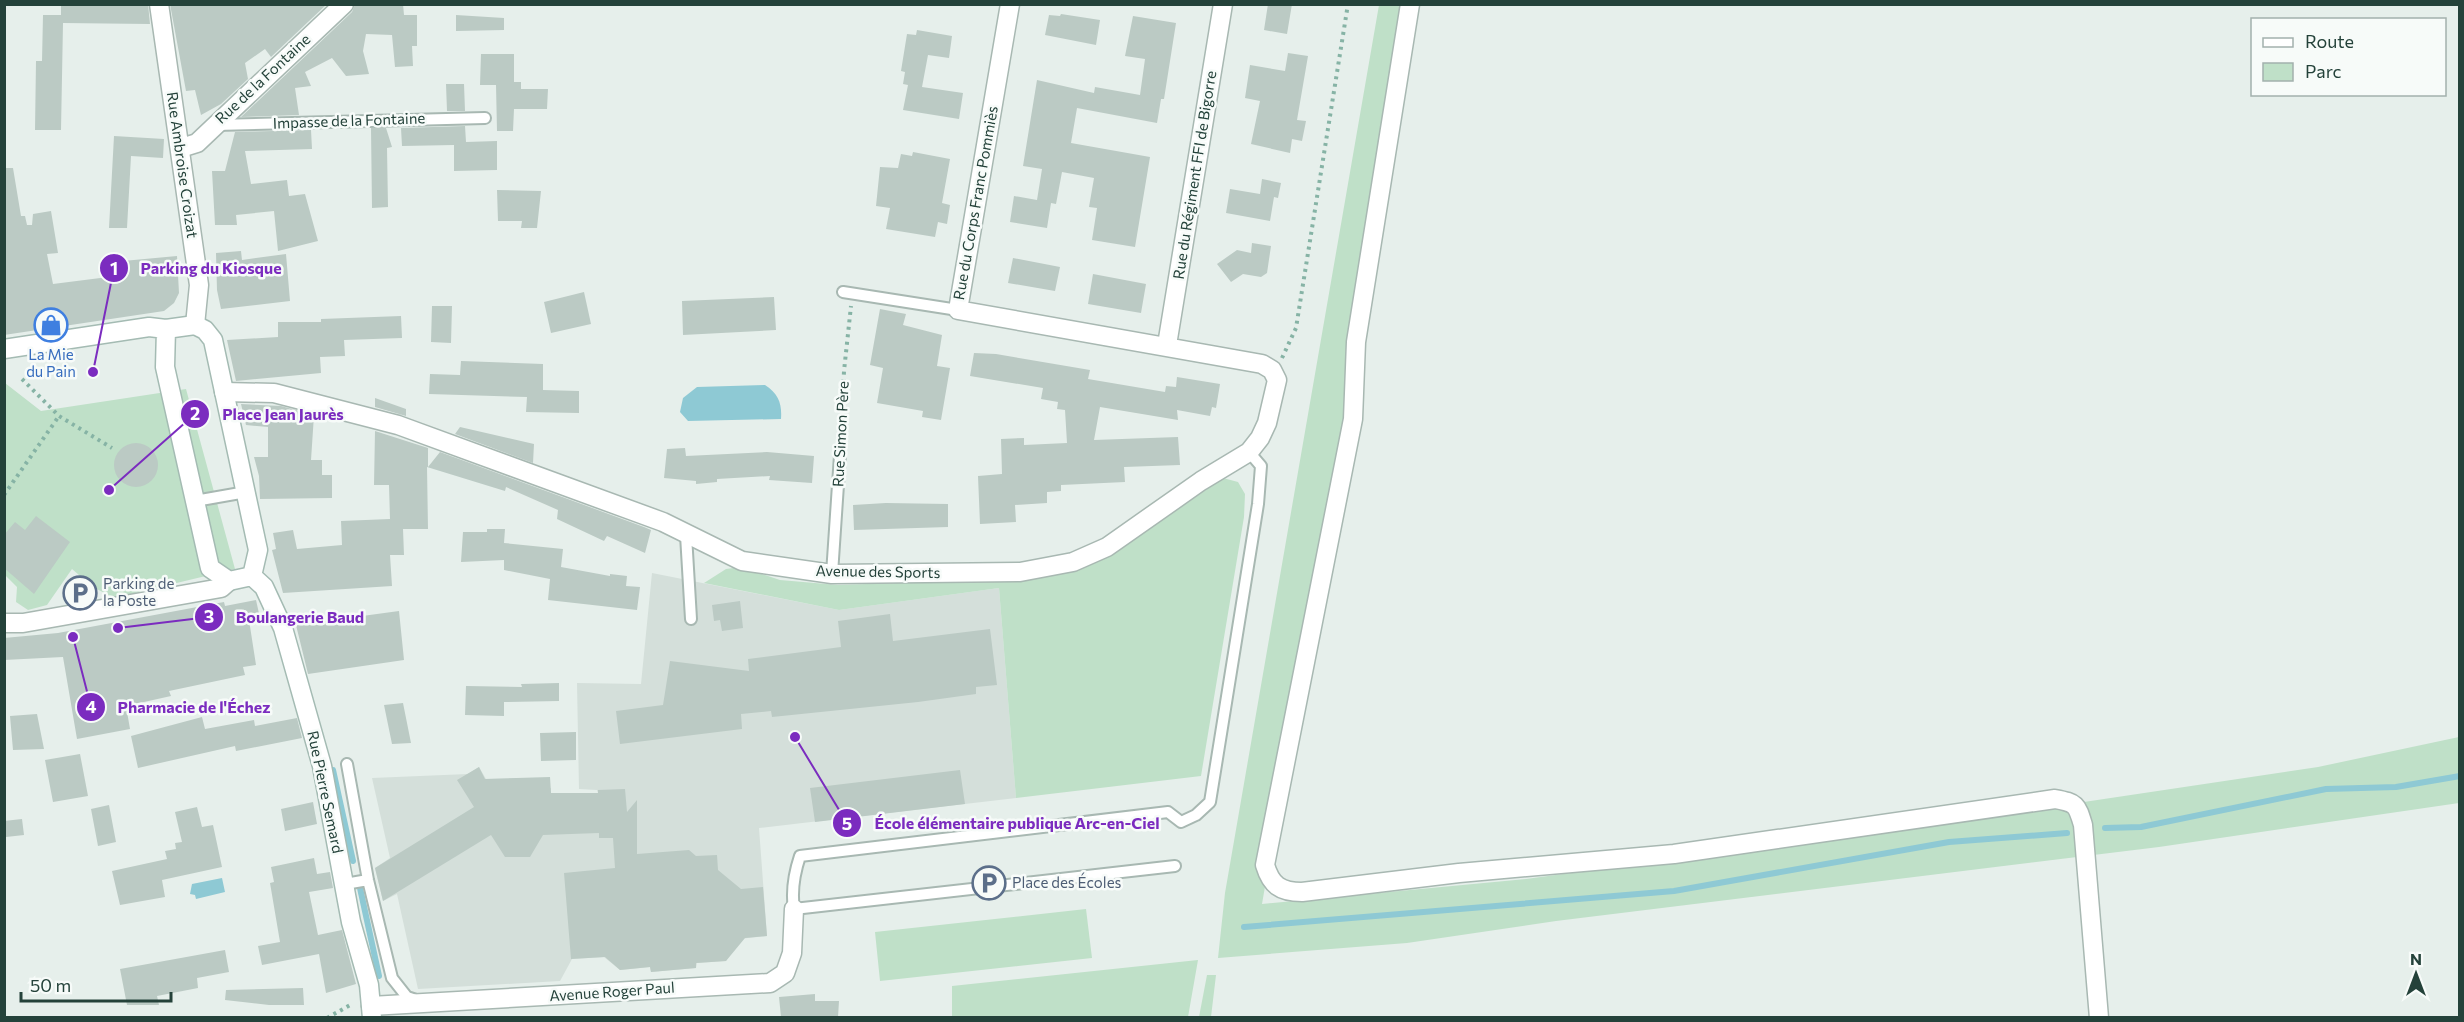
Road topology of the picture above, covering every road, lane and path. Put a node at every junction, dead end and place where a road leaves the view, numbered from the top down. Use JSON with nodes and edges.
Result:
{"nodes":[{"id":1,"x":159,"y":4,"type":"edge"},
{"id":2,"x":344,"y":4,"type":"edge"},
{"id":3,"x":1010,"y":4,"type":"edge"},
{"id":4,"x":1223,"y":4,"type":"edge"},
{"id":5,"x":1348,"y":4,"type":"edge"},
{"id":6,"x":1410,"y":4,"type":"edge"},
{"id":7,"x":485,"y":118,"type":"dead end"},
{"id":8,"x":213,"y":125,"type":"junction"},
{"id":9,"x":181,"y":148,"type":"junction"},
{"id":10,"x":848,"y":292,"type":"joint"},
{"id":11,"x":958,"y":310,"type":"junction"},
{"id":12,"x":195,"y":325,"type":"junction"},
{"id":13,"x":166,"y":329,"type":"junction"},
{"id":14,"x":1167,"y":345,"type":"junction"},
{"id":15,"x":4,"y":349,"type":"edge"},
{"id":16,"x":1267,"y":367,"type":"junction"},
{"id":17,"x":22,"y":379,"type":"dead end"},
{"id":18,"x":224,"y":392,"type":"junction"},
{"id":19,"x":59,"y":416,"type":"junction"},
{"id":20,"x":112,"y":448,"type":"dead end"},
{"id":21,"x":1249,"y":452,"type":"junction"},
{"id":22,"x":840,"y":455,"type":"joint"},
{"id":23,"x":246,"y":492,"type":"junction"},
{"id":24,"x":4,"y":495,"type":"edge"},
{"id":25,"x":195,"y":501,"type":"junction"},
{"id":26,"x":686,"y":535,"type":"junction"},
{"id":27,"x":832,"y":574,"type":"junction"},
{"id":28,"x":252,"y":576,"type":"junction"},
{"id":29,"x":229,"y":580,"type":"junction"},
{"id":30,"x":691,"y":619,"type":"dead end"},
{"id":31,"x":4,"y":623,"type":"edge"},
{"id":32,"x":347,"y":764,"type":"dead end"},
{"id":33,"x":1175,"y":866,"type":"dead end"},
{"id":34,"x":368,"y":880,"type":"junction"},
{"id":35,"x":345,"y":884,"type":"junction"},
{"id":36,"x":794,"y":909,"type":"junction"},
{"id":37,"x":392,"y":978,"type":"junction"},
{"id":38,"x":369,"y":985,"type":"junction"},
{"id":39,"x":425,"y":1004,"type":"junction"},
{"id":40,"x":372,"y":1012,"type":"edge"},
{"id":41,"x":327,"y":1017,"type":"edge"},
{"id":42,"x":2099,"y":1017,"type":"edge"}],
"edges":[{"from":1,"to":9,"type":"street","name":"Rue Ambroise Croizat"},
{"from":2,"to":8,"type":"street","name":"Rue de la Fontaine"},
{"from":3,"to":11,"type":"street","name":"Rue du Corps Franc Pommiès"},
{"from":4,"to":14,"type":"street","name":"Rue du Régiment FFI de Bigorre"},
{"from":5,"to":16,"type":"path"},
{"from":6,"to":42,"type":"street"},
{"from":7,"to":8,"type":"lane","name":"Impasse de la Fontaine"},
{"from":8,"to":9,"type":"street","name":"Rue de la Fontaine"},
{"from":9,"to":12,"type":"street","name":"Rue Ambroise Croizat"},
{"from":10,"to":11,"type":"lane"},
{"from":10,"to":22,"type":"path","name":"Rue Simon Père"},
{"from":11,"to":14,"type":"street","name":"Rue du Corps Franc Pommiès"},
{"from":12,"to":13,"type":"street"},
{"from":12,"to":18,"type":"street"},
{"from":13,"to":15,"type":"street"},
{"from":13,"to":25,"type":"street"},
{"from":14,"to":16,"type":"street","name":"Rue du Corps Franc Pommiès"},
{"from":16,"to":21,"type":"street","name":"Avenue des Sports"},
{"from":17,"to":19,"type":"path"},
{"from":18,"to":23,"type":"street"},
{"from":18,"to":26,"type":"street","name":"Avenue des Sports"},
{"from":19,"to":20,"type":"path"},
{"from":19,"to":24,"type":"path"},
{"from":21,"to":27,"type":"street","name":"Avenue des Sports"},
{"from":21,"to":36,"type":"lane"},
{"from":22,"to":27,"type":"lane","name":"Rue Simon Père"},
{"from":23,"to":25,"type":"lane"},
{"from":23,"to":28,"type":"street"},
{"from":25,"to":29,"type":"street"},
{"from":26,"to":27,"type":"street","name":"Avenue des Sports"},
{"from":26,"to":30,"type":"lane"},
{"from":28,"to":29,"type":"street"},
{"from":28,"to":35,"type":"street","name":"Rue Pierre Semard"},
{"from":29,"to":31,"type":"street"},
{"from":32,"to":34,"type":"lane"},
{"from":33,"to":36,"type":"lane"},
{"from":34,"to":35,"type":"lane"},
{"from":34,"to":37,"type":"lane"},
{"from":35,"to":38,"type":"street","name":"Rue Pierre Semard"},
{"from":36,"to":39,"type":"street","name":"Avenue Roger Paul"},
{"from":37,"to":38,"type":"lane"},
{"from":37,"to":39,"type":"lane"},
{"from":38,"to":40,"type":"street","name":"Rue Pierre Semard"},
{"from":38,"to":41,"type":"path"},
{"from":39,"to":40,"type":"street","name":"Avenue Roger Paul"}]}
